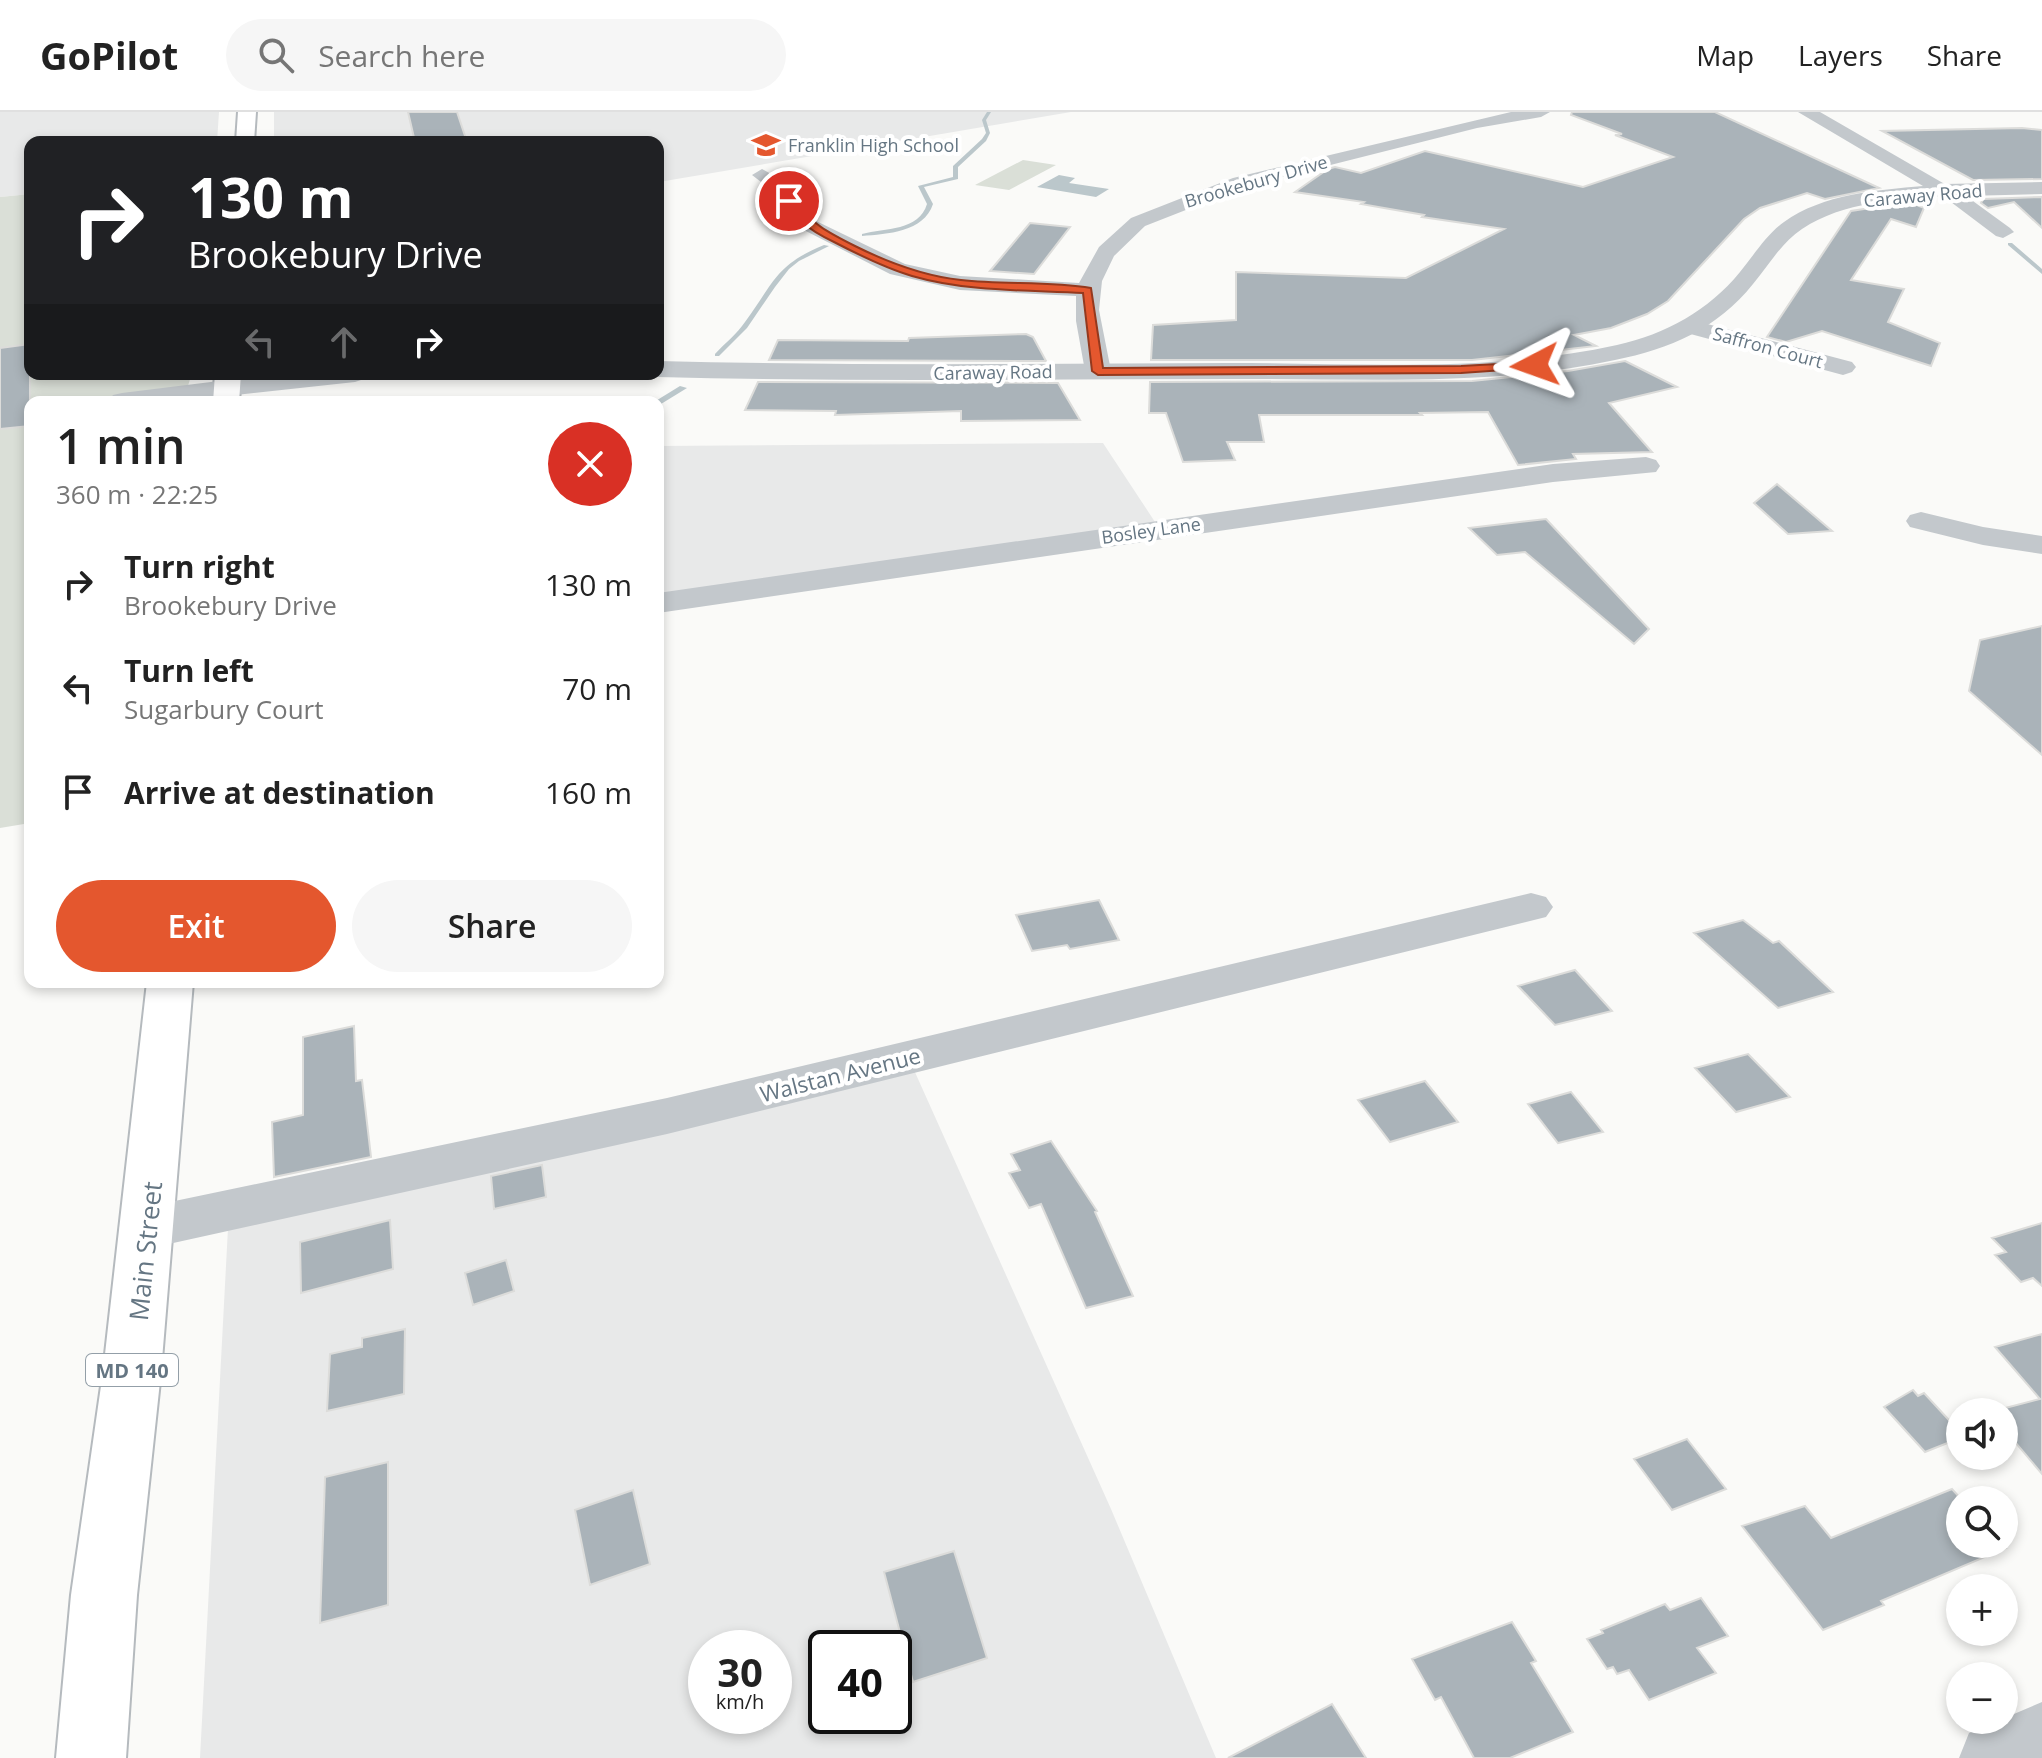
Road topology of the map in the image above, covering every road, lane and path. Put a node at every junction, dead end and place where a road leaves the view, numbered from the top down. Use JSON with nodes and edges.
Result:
{"nodes":[{"id":1,"x":247,"y":112,"type":"edge"},
{"id":2,"x":1541,"y":112,"type":"edge"},
{"id":3,"x":1807,"y":112,"type":"edge"},
{"id":4,"x":245,"y":136,"type":"edge"},
{"id":5,"x":762,"y":175,"type":"dead end"},
{"id":6,"x":2042,"y":188,"type":"edge"},
{"id":7,"x":1945,"y":190,"type":"junction"},
{"id":8,"x":2003,"y":232,"type":"dead end"},
{"id":9,"x":1088,"y":290,"type":"junction"},
{"id":10,"x":1692,"y":327,"type":"junction"},
{"id":11,"x":1843,"y":367,"type":"dead end"},
{"id":12,"x":664,"y":369,"type":"edge"},
{"id":13,"x":1098,"y":371,"type":"junction"},
{"id":14,"x":300,"y":380,"type":"edge"},
{"id":15,"x":227,"y":388,"type":"edge"},
{"id":16,"x":162,"y":396,"type":"edge"},
{"id":17,"x":1646,"y":466,"type":"dead end"},
{"id":18,"x":1921,"y":521,"type":"dead end"},
{"id":19,"x":2042,"y":545,"type":"edge"},
{"id":20,"x":664,"y":602,"type":"edge"},
{"id":21,"x":1531,"y":907,"type":"dead end"},
{"id":22,"x":169,"y":988,"type":"edge"},
{"id":23,"x":146,"y":1228,"type":"junction"},
{"id":24,"x":2042,"y":1737,"type":"edge"},
{"id":25,"x":91,"y":1758,"type":"edge"},
{"id":26,"x":1994,"y":1758,"type":"edge"}],
"edges":[{"from":1,"to":4,"type":"main road"},
{"from":2,"to":9,"type":"street","name":"Brookebury Drive"},
{"from":3,"to":7,"type":"street"},
{"from":5,"to":9,"type":"street"},
{"from":6,"to":7,"type":"street","name":"Caraway Road"},
{"from":7,"to":8,"type":"street"},
{"from":7,"to":10,"type":"street","name":"Caraway Road"},
{"from":9,"to":13,"type":"street"},
{"from":10,"to":11,"type":"street","name":"Saffron Court"},
{"from":10,"to":13,"type":"street","name":"Caraway Road"},
{"from":12,"to":13,"type":"street","name":"Caraway Road"},
{"from":14,"to":15,"type":"street"},
{"from":15,"to":16,"type":"street"},
{"from":17,"to":20,"type":"street","name":"Bosley Lane"},
{"from":18,"to":19,"type":"street"},
{"from":21,"to":23,"type":"street","name":"Walstan Avenue"},
{"from":22,"to":23,"type":"main road","name":"Main Street","number":"MD 140"},
{"from":23,"to":25,"type":"main road","name":"Main Street","number":"MD 140"},
{"from":24,"to":26,"type":"street"}]}
